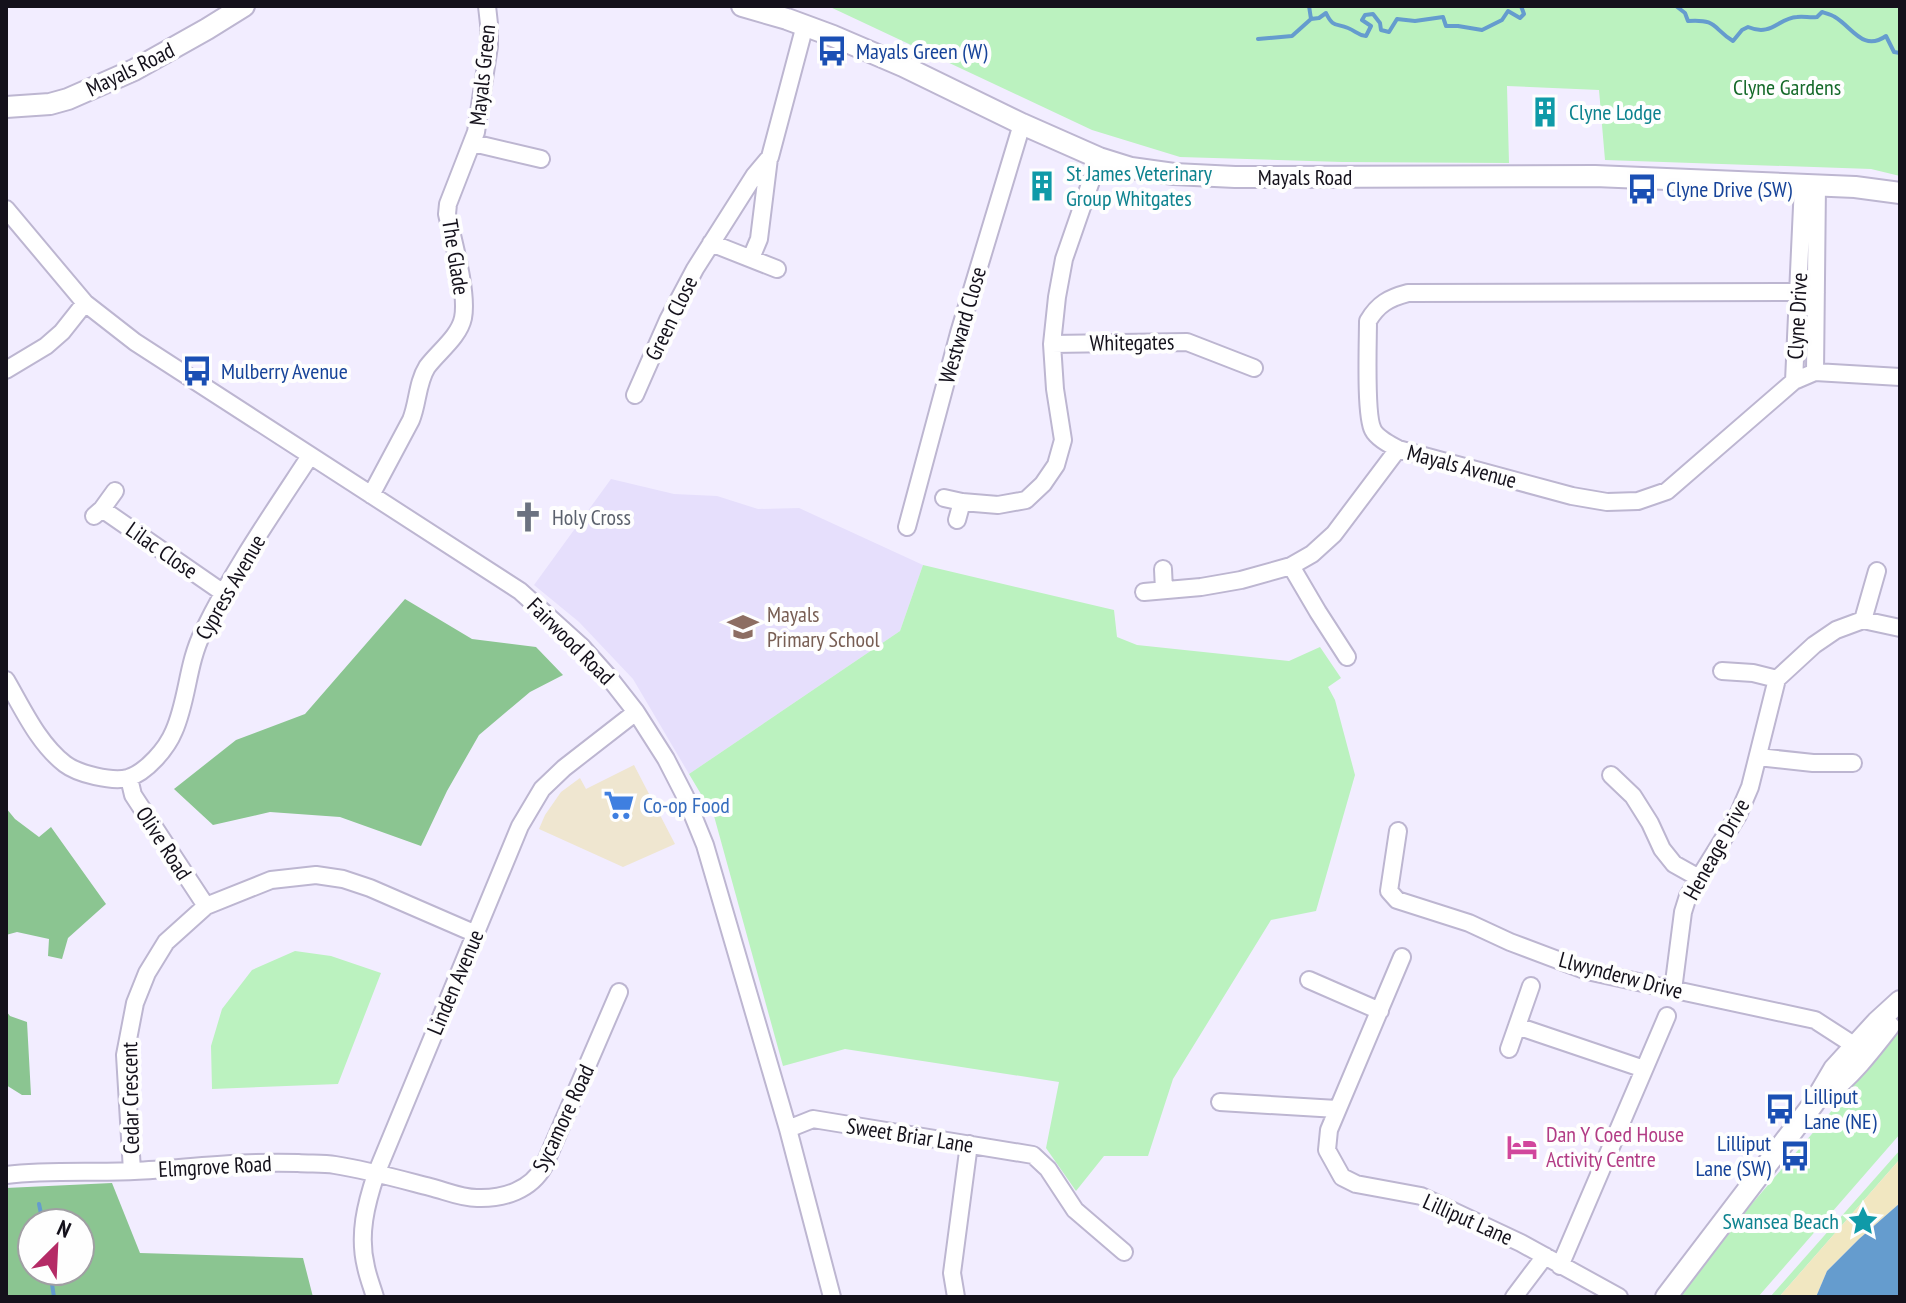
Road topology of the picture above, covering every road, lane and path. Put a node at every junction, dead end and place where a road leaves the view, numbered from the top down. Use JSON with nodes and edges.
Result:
{"nodes":[{"id":1,"x":244,"y":6,"type":"edge"},
{"id":2,"x":487,"y":6,"type":"edge"},
{"id":3,"x":742,"y":6,"type":"edge"},
{"id":4,"x":793,"y":16,"type":"edge"},
{"id":5,"x":6,"y":107,"type":"edge"},
{"id":6,"x":1022,"y":124,"type":"junction"},
{"id":7,"x":473,"y":143,"type":"junction"},
{"id":8,"x":770,"y":157,"type":"junction"},
{"id":9,"x":1099,"y":158,"type":"junction"},
{"id":10,"x":541,"y":159,"type":"dead end"},
{"id":11,"x":1810,"y":185,"type":"junction"},
{"id":12,"x":1900,"y":193,"type":"edge"},
{"id":13,"x":6,"y":209,"type":"edge"},
{"id":14,"x":711,"y":243,"type":"junction"},
{"id":15,"x":751,"y":258,"type":"junction"},
{"id":16,"x":777,"y":269,"type":"dead end"},
{"id":17,"x":1798,"y":292,"type":"junction"},
{"id":18,"x":1816,"y":292,"type":"junction"},
{"id":19,"x":85,"y":303,"type":"junction"},
{"id":20,"x":1052,"y":344,"type":"junction"},
{"id":21,"x":1254,"y":368,"type":"dead end"},
{"id":22,"x":6,"y":370,"type":"edge"},
{"id":23,"x":1815,"y":372,"type":"junction"},
{"id":24,"x":1900,"y":377,"type":"edge"},
{"id":25,"x":1794,"y":381,"type":"junction"},
{"id":26,"x":635,"y":395,"type":"dead end"},
{"id":27,"x":1398,"y":449,"type":"junction"},
{"id":28,"x":310,"y":456,"type":"junction"},
{"id":29,"x":115,"y":491,"type":"dead end"},
{"id":30,"x":371,"y":495,"type":"junction"},
{"id":31,"x":944,"y":498,"type":"dead end"},
{"id":32,"x":962,"y":502,"type":"junction"},
{"id":33,"x":957,"y":520,"type":"dead end"},
{"id":34,"x":907,"y":527,"type":"dead end"},
{"id":35,"x":1291,"y":566,"type":"junction"},
{"id":36,"x":1163,"y":569,"type":"dead end"},
{"id":37,"x":1877,"y":571,"type":"dead end"},
{"id":38,"x":1164,"y":590,"type":"junction"},
{"id":39,"x":222,"y":592,"type":"junction"},
{"id":40,"x":1144,"y":592,"type":"dead end"},
{"id":41,"x":1863,"y":620,"type":"junction"},
{"id":42,"x":1900,"y":628,"type":"edge"},
{"id":43,"x":1347,"y":657,"type":"dead end"},
{"id":44,"x":1722,"y":671,"type":"dead end"},
{"id":45,"x":1777,"y":679,"type":"junction"},
{"id":46,"x":6,"y":680,"type":"edge"},
{"id":47,"x":636,"y":712,"type":"junction"},
{"id":48,"x":1758,"y":757,"type":"junction"},
{"id":49,"x":1853,"y":763,"type":"dead end"},
{"id":50,"x":1611,"y":775,"type":"dead end"},
{"id":51,"x":129,"y":778,"type":"junction"},
{"id":52,"x":1398,"y":831,"type":"dead end"},
{"id":53,"x":1699,"y":878,"type":"junction"},
{"id":54,"x":206,"y":906,"type":"junction"},
{"id":55,"x":476,"y":934,"type":"junction"},
{"id":56,"x":1402,"y":957,"type":"dead end"},
{"id":57,"x":1309,"y":980,"type":"dead end"},
{"id":58,"x":1531,"y":986,"type":"dead end"},
{"id":59,"x":1673,"y":990,"type":"junction"},
{"id":60,"x":619,"y":992,"type":"dead end"},
{"id":61,"x":1900,"y":1001,"type":"edge"},
{"id":62,"x":1900,"y":1010,"type":"edge"},
{"id":63,"x":1380,"y":1011,"type":"junction"},
{"id":64,"x":1667,"y":1016,"type":"dead end"},
{"id":65,"x":1517,"y":1026,"type":"junction"},
{"id":66,"x":1509,"y":1049,"type":"dead end"},
{"id":67,"x":1862,"y":1050,"type":"junction"},
{"id":68,"x":1644,"y":1069,"type":"junction"},
{"id":69,"x":1220,"y":1102,"type":"dead end"},
{"id":70,"x":1337,"y":1109,"type":"junction"},
{"id":71,"x":788,"y":1129,"type":"junction"},
{"id":72,"x":969,"y":1144,"type":"junction"},
{"id":73,"x":132,"y":1171,"type":"junction"},
{"id":74,"x":376,"y":1174,"type":"junction"},
{"id":75,"x":6,"y":1175,"type":"edge"},
{"id":76,"x":1124,"y":1252,"type":"dead end"},
{"id":77,"x":1545,"y":1256,"type":"junction"},
{"id":78,"x":1560,"y":1266,"type":"junction"},
{"id":79,"x":375,"y":1297,"type":"edge"},
{"id":80,"x":832,"y":1297,"type":"edge"},
{"id":81,"x":956,"y":1297,"type":"edge"},
{"id":82,"x":1514,"y":1297,"type":"edge"},
{"id":83,"x":1619,"y":1297,"type":"edge"},
{"id":84,"x":1666,"y":1297,"type":"edge"}],
"edges":[{"from":1,"to":5,"type":"main road","name":"Mayals Road"},
{"from":2,"to":7,"type":"street","name":"Mayals Green"},
{"from":3,"to":4,"type":"main road","name":"Mayals Road"},
{"from":4,"to":6,"type":"main road","name":"Mayals Road"},
{"from":4,"to":8,"type":"street","name":"Green Close"},
{"from":6,"to":9,"type":"main road","name":"Mayals Road"},
{"from":6,"to":34,"type":"street","name":"Westward Close"},
{"from":7,"to":10,"type":"street"},
{"from":7,"to":30,"type":"street","name":"The Glade"},
{"from":8,"to":14,"type":"street","name":"Green Close"},
{"from":8,"to":15,"type":"street","name":"Green Close"},
{"from":9,"to":11,"type":"main road","name":"Mayals Road"},
{"from":9,"to":20,"type":"street"},
{"from":11,"to":12,"type":"main road","name":"Mayals Road"},
{"from":11,"to":17,"type":"street","name":"Clyne Drive"},
{"from":11,"to":18,"type":"street","name":"Clyne Drive"},
{"from":13,"to":19,"type":"street","name":"Fairwood Road"},
{"from":14,"to":15,"type":"street"},
{"from":14,"to":26,"type":"street","name":"Green Close"},
{"from":15,"to":16,"type":"street"},
{"from":17,"to":18,"type":"street","name":"Mayals Avenue"},
{"from":17,"to":25,"type":"street","name":"Clyne Drive"},
{"from":17,"to":27,"type":"street","name":"Mayals Avenue"},
{"from":18,"to":23,"type":"street","name":"Clyne Drive"},
{"from":19,"to":22,"type":"street"},
{"from":19,"to":28,"type":"street","name":"Fairwood Road"},
{"from":20,"to":21,"type":"street","name":"Whitegates"},
{"from":20,"to":32,"type":"street"},
{"from":23,"to":24,"type":"street"},
{"from":23,"to":25,"type":"street","name":"Clyne Drive"},
{"from":25,"to":27,"type":"street","name":"Mayals Avenue"},
{"from":27,"to":35,"type":"street"},
{"from":28,"to":30,"type":"street","name":"Fairwood Road"},
{"from":28,"to":39,"type":"street","name":"Cypress Avenue"},
{"from":29,"to":39,"type":"street","name":"Lilac Close"},
{"from":30,"to":47,"type":"street","name":"Fairwood Road"},
{"from":31,"to":32,"type":"street"},
{"from":32,"to":33,"type":"street"},
{"from":35,"to":38,"type":"street"},
{"from":35,"to":43,"type":"street"},
{"from":36,"to":38,"type":"street"},
{"from":37,"to":41,"type":"street"},
{"from":38,"to":40,"type":"street"},
{"from":39,"to":51,"type":"street","name":"Cypress Avenue"},
{"from":41,"to":42,"type":"street"},
{"from":41,"to":45,"type":"street"},
{"from":44,"to":45,"type":"street"},
{"from":45,"to":48,"type":"street","name":"Heneage Drive"},
{"from":46,"to":51,"type":"street"},
{"from":47,"to":55,"type":"street","name":"Linden Avenue"},
{"from":47,"to":71,"type":"street","name":"Fairwood Road"},
{"from":48,"to":49,"type":"street"},
{"from":48,"to":53,"type":"street","name":"Heneage Drive"},
{"from":50,"to":53,"type":"street"},
{"from":51,"to":54,"type":"street","name":"Olive Road"},
{"from":52,"to":59,"type":"street","name":"Llwynderw Drive"},
{"from":53,"to":59,"type":"street","name":"Heneage Drive"},
{"from":54,"to":55,"type":"street","name":"Cedar Crescent"},
{"from":54,"to":73,"type":"street","name":"Cedar Crescent"},
{"from":55,"to":74,"type":"street","name":"Linden Avenue"},
{"from":56,"to":63,"type":"street","name":"Lilliput Lane"},
{"from":57,"to":63,"type":"street"},
{"from":58,"to":65,"type":"street"},
{"from":59,"to":67,"type":"street","name":"Llwynderw Drive"},
{"from":60,"to":74,"type":"street","name":"Sycamore Road"},
{"from":61,"to":67,"type":"main road"},
{"from":62,"to":67,"type":"main road"},
{"from":63,"to":70,"type":"street","name":"Lilliput Lane"},
{"from":64,"to":68,"type":"street"},
{"from":65,"to":66,"type":"street"},
{"from":65,"to":68,"type":"street"},
{"from":67,"to":84,"type":"main road"},
{"from":68,"to":78,"type":"street"},
{"from":69,"to":70,"type":"street"},
{"from":70,"to":77,"type":"street","name":"Lilliput Lane"},
{"from":71,"to":72,"type":"street","name":"Sweet Briar Lane"},
{"from":71,"to":80,"type":"street","name":"Fairwood Road"},
{"from":72,"to":76,"type":"street","name":"Sweet Briar Lane"},
{"from":72,"to":81,"type":"street"},
{"from":73,"to":74,"type":"street","name":"Elmgrove Road"},
{"from":73,"to":75,"type":"street","name":"Elmgrove Road"},
{"from":74,"to":79,"type":"street","name":"Linden Avenue"},
{"from":77,"to":78,"type":"street","name":"Lilliput Lane"},
{"from":77,"to":82,"type":"street"},
{"from":78,"to":83,"type":"street","name":"Lilliput Lane"}]}
